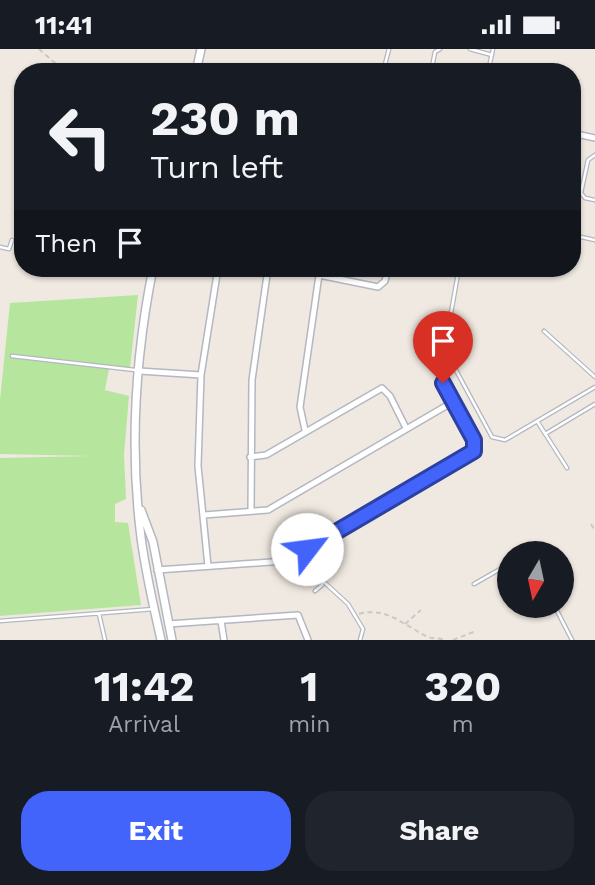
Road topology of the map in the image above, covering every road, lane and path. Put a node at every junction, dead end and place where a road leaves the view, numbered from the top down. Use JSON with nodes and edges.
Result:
{"nodes":[{"id":1,"x":39,"y":49,"type":"edge"},
{"id":2,"x":470,"y":49,"type":"edge"},
{"id":3,"x":493,"y":49,"type":"edge"},
{"id":4,"x":492,"y":55,"type":"junction"},
{"id":5,"x":54,"y":63,"type":"edge"},
{"id":6,"x":490,"y":63,"type":"edge"},
{"id":7,"x":595,"y":155,"type":"edge"},
{"id":8,"x":595,"y":200,"type":"edge"},
{"id":9,"x":12,"y":240,"type":"dead end"},
{"id":10,"x":0,"y":247,"type":"edge"},
{"id":11,"x":152,"y":277,"type":"edge"},
{"id":12,"x":217,"y":277,"type":"edge"},
{"id":13,"x":267,"y":277,"type":"edge"},
{"id":14,"x":319,"y":277,"type":"edge"},
{"id":15,"x":342,"y":277,"type":"edge"},
{"id":16,"x":386,"y":277,"type":"edge"},
{"id":17,"x":457,"y":277,"type":"edge"},
{"id":18,"x":544,"y":331,"type":"dead end"},
{"id":19,"x":12,"y":356,"type":"dead end"},
{"id":20,"x":139,"y":371,"type":"junction"},
{"id":21,"x":201,"y":375,"type":"junction"},
{"id":22,"x":595,"y":377,"type":"edge"},
{"id":23,"x":443,"y":383,"type":"dead end"},
{"id":24,"x":595,"y":387,"type":"edge"},
{"id":25,"x":452,"y":403,"type":"junction"},
{"id":26,"x":595,"y":404,"type":"edge"},
{"id":27,"x":537,"y":421,"type":"junction"},
{"id":28,"x":405,"y":428,"type":"junction"},
{"id":29,"x":304,"y":430,"type":"junction"},
{"id":30,"x":545,"y":434,"type":"junction"},
{"id":31,"x":250,"y":457,"type":"junction"},
{"id":32,"x":566,"y":468,"type":"dead end"},
{"id":33,"x":138,"y":499,"type":"junction"},
{"id":34,"x":251,"y":510,"type":"junction"},
{"id":35,"x":204,"y":515,"type":"junction"},
{"id":36,"x":591,"y":524,"type":"dead end"},
{"id":37,"x":595,"y":531,"type":"edge"},
{"id":38,"x":314,"y":561,"type":"dead end"},
{"id":39,"x":208,"y":566,"type":"junction"},
{"id":40,"x":157,"y":570,"type":"junction"},
{"id":41,"x":497,"y":571,"type":"edge"},
{"id":42,"x":324,"y":582,"type":"junction"},
{"id":43,"x":474,"y":584,"type":"dead end"},
{"id":44,"x":315,"y":591,"type":"dead end"},
{"id":45,"x":154,"y":609,"type":"junction"},
{"id":46,"x":421,"y":610,"type":"dead end"},
{"id":47,"x":99,"y":614,"type":"junction"},
{"id":48,"x":355,"y":615,"type":"junction"},
{"id":49,"x":560,"y":618,"type":"edge"},
{"id":50,"x":0,"y":621,"type":"edge"},
{"id":51,"x":221,"y":621,"type":"junction"},
{"id":52,"x":167,"y":624,"type":"junction"},
{"id":53,"x":404,"y":624,"type":"junction"},
{"id":54,"x":477,"y":631,"type":"dead end"},
{"id":55,"x":304,"y":639,"type":"edge"},
{"id":56,"x":105,"y":640,"type":"edge"},
{"id":57,"x":161,"y":640,"type":"edge"},
{"id":58,"x":172,"y":640,"type":"edge"},
{"id":59,"x":224,"y":640,"type":"edge"},
{"id":60,"x":360,"y":640,"type":"edge"},
{"id":61,"x":444,"y":640,"type":"edge"},
{"id":62,"x":453,"y":640,"type":"edge"},
{"id":63,"x":571,"y":640,"type":"edge"}],
"edges":[{"from":1,"to":5,"type":"path"},
{"from":2,"to":4,"type":"lane"},
{"from":3,"to":4,"type":"lane"},
{"from":4,"to":6,"type":"lane"},
{"from":7,"to":8,"type":"lane"},
{"from":9,"to":10,"type":"lane"},
{"from":11,"to":20,"type":"street"},
{"from":12,"to":21,"type":"street"},
{"from":13,"to":31,"type":"street"},
{"from":14,"to":29,"type":"street"},
{"from":15,"to":16,"type":"street"},
{"from":17,"to":27,"type":"lane"},
{"from":18,"to":22,"type":"lane"},
{"from":19,"to":20,"type":"lane"},
{"from":20,"to":21,"type":"street"},
{"from":20,"to":33,"type":"street"},
{"from":21,"to":35,"type":"street"},
{"from":23,"to":25,"type":"street"},
{"from":24,"to":27,"type":"lane"},
{"from":25,"to":28,"type":"street"},
{"from":25,"to":39,"type":"street"},
{"from":26,"to":30,"type":"lane"},
{"from":27,"to":30,"type":"lane"},
{"from":28,"to":29,"type":"street"},
{"from":28,"to":34,"type":"street"},
{"from":29,"to":31,"type":"street"},
{"from":30,"to":32,"type":"lane"},
{"from":31,"to":34,"type":"street"},
{"from":33,"to":40,"type":"street"},
{"from":33,"to":45,"type":"street"},
{"from":34,"to":35,"type":"street"},
{"from":35,"to":39,"type":"street"},
{"from":36,"to":37,"type":"path"},
{"from":38,"to":42,"type":"lane"},
{"from":39,"to":40,"type":"street"},
{"from":40,"to":52,"type":"street"},
{"from":41,"to":43,"type":"lane"},
{"from":42,"to":44,"type":"lane"},
{"from":42,"to":48,"type":"lane"},
{"from":45,"to":47,"type":"lane"},
{"from":45,"to":57,"type":"street"},
{"from":46,"to":53,"type":"path"},
{"from":47,"to":50,"type":"lane"},
{"from":47,"to":56,"type":"lane"},
{"from":48,"to":53,"type":"path"},
{"from":48,"to":60,"type":"lane"},
{"from":49,"to":63,"type":"lane"},
{"from":51,"to":52,"type":"street"},
{"from":51,"to":55,"type":"street"},
{"from":51,"to":59,"type":"street"},
{"from":52,"to":58,"type":"street"},
{"from":53,"to":61,"type":"path"},
{"from":54,"to":62,"type":"path"}]}
